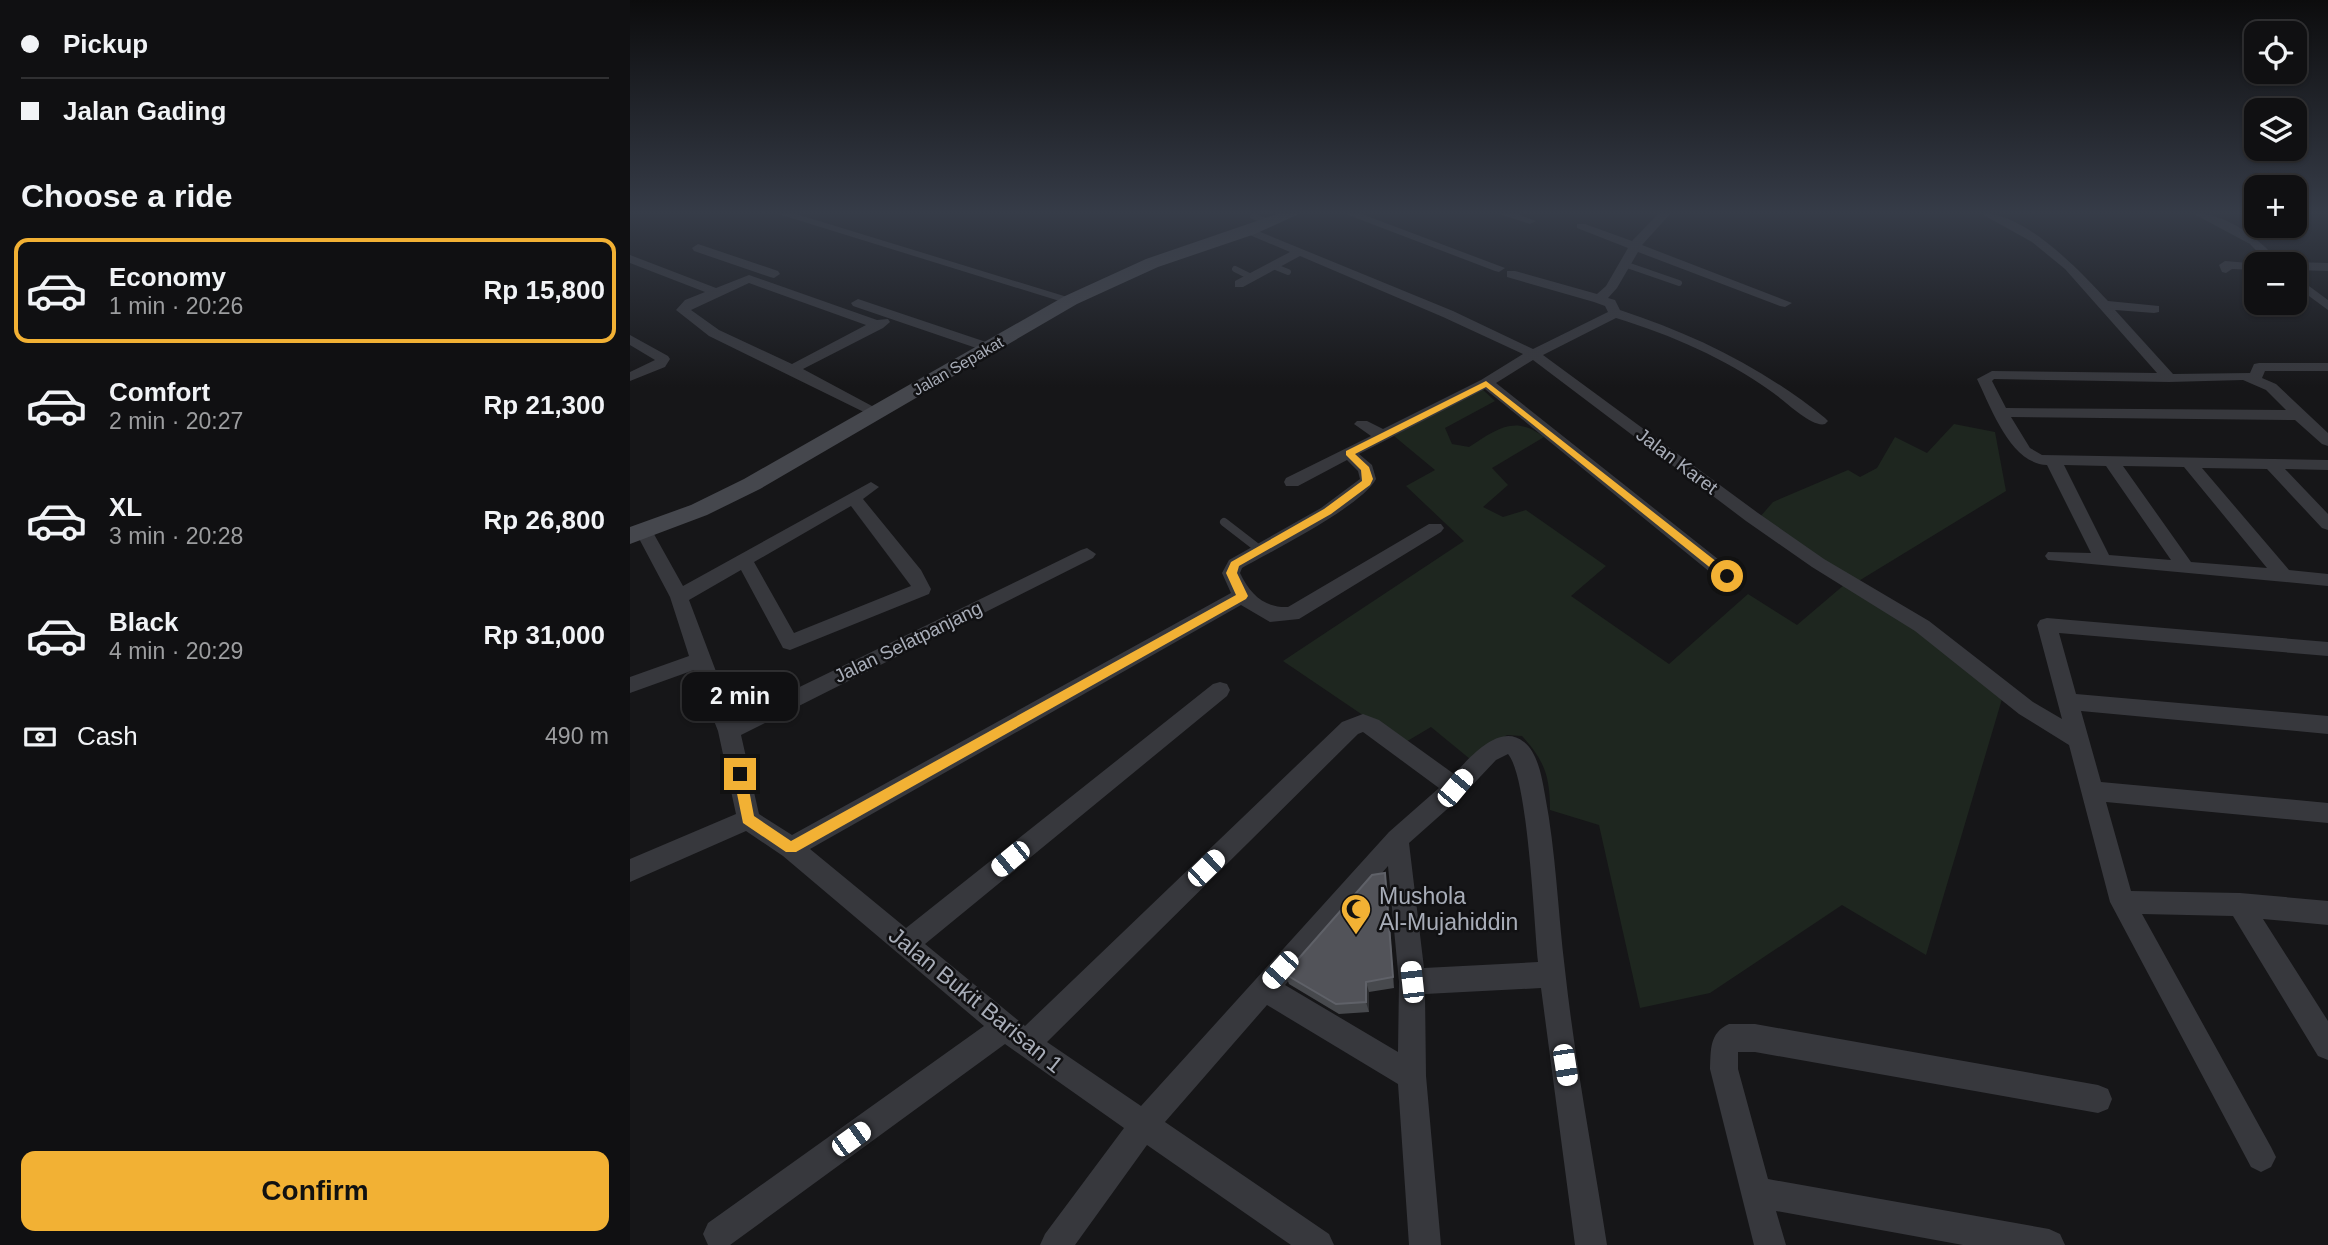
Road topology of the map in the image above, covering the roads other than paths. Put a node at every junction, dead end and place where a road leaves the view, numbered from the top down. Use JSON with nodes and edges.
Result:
{"nodes":[{"id":1,"x":662,"y":271,"type":"edge"},
{"id":2,"x":765,"y":271,"type":"edge"},
{"id":3,"x":975,"y":271,"type":"edge"},
{"id":4,"x":1134,"y":271,"type":"edge"},
{"id":5,"x":1237,"y":271,"type":"edge"},
{"id":6,"x":1263,"y":271,"type":"edge"},
{"id":7,"x":1345,"y":271,"type":"edge"},
{"id":8,"x":1505,"y":271,"type":"edge"},
{"id":9,"x":1621,"y":271,"type":"edge"},
{"id":10,"x":1644,"y":271,"type":"edge"},
{"id":11,"x":1699,"y":271,"type":"edge"},
{"id":12,"x":2074,"y":271,"type":"edge"},
{"id":13,"x":1245,"y":281,"type":"joint"},
{"id":14,"x":1679,"y":284,"type":"dead end"},
{"id":15,"x":2307,"y":289,"type":"edge"},
{"id":16,"x":716,"y":292,"type":"junction"},
{"id":17,"x":1599,"y":299,"type":"junction"},
{"id":18,"x":1071,"y":300,"type":"junction"},
{"id":19,"x":1784,"y":303,"type":"dead end"},
{"id":20,"x":2105,"y":305,"type":"junction"},
{"id":21,"x":2328,"y":306,"type":"edge"},
{"id":22,"x":2154,"y":309,"type":"dead end"},
{"id":23,"x":1615,"y":313,"type":"junction"},
{"id":24,"x":894,"y":316,"type":"junction"},
{"id":25,"x":878,"y":324,"type":"junction"},
{"id":26,"x":630,"y":339,"type":"edge"},
{"id":27,"x":990,"y":348,"type":"junction"},
{"id":28,"x":1533,"y":354,"type":"junction"},
{"id":29,"x":2328,"y":367,"type":"edge"},
{"id":30,"x":792,"y":369,"type":"junction"},
{"id":31,"x":630,"y":377,"type":"edge"},
{"id":32,"x":2169,"y":378,"type":"junction"},
{"id":33,"x":2255,"y":378,"type":"junction"},
{"id":34,"x":1486,"y":383,"type":"junction"},
{"id":35,"x":2001,"y":412,"type":"junction"},
{"id":36,"x":877,"y":413,"type":"junction"},
{"id":37,"x":2299,"y":415,"type":"junction"},
{"id":38,"x":1821,"y":421,"type":"dead end"},
{"id":39,"x":1362,"y":424,"type":"dead end"},
{"id":40,"x":1383,"y":436,"type":"junction"},
{"id":41,"x":2328,"y":441,"type":"edge"},
{"id":42,"x":1349,"y":453,"type":"junction"},
{"id":43,"x":2053,"y":460,"type":"junction"},
{"id":44,"x":2111,"y":461,"type":"junction"},
{"id":45,"x":2188,"y":462,"type":"junction"},
{"id":46,"x":2271,"y":464,"type":"junction"},
{"id":47,"x":2328,"y":465,"type":"edge"},
{"id":48,"x":1292,"y":482,"type":"dead end"},
{"id":49,"x":871,"y":486,"type":"dead end"},
{"id":50,"x":853,"y":497,"type":"junction"},
{"id":51,"x":1224,"y":522,"type":"dead end"},
{"id":52,"x":2328,"y":524,"type":"edge"},
{"id":53,"x":1435,"y":528,"type":"dead end"},
{"id":54,"x":637,"y":534,"type":"edge"},
{"id":55,"x":1259,"y":549,"type":"junction"},
{"id":56,"x":1087,"y":554,"type":"dead end"},
{"id":57,"x":2054,"y":556,"type":"dead end"},
{"id":58,"x":2103,"y":560,"type":"junction"},
{"id":59,"x":745,"y":561,"type":"junction"},
{"id":60,"x":2185,"y":567,"type":"junction"},
{"id":61,"x":1727,"y":576,"type":"dead end"},
{"id":62,"x":2284,"y":576,"type":"junction"},
{"id":63,"x":2328,"y":580,"type":"edge"},
{"id":64,"x":1242,"y":596,"type":"junction"},
{"id":65,"x":679,"y":597,"type":"junction"},
{"id":66,"x":2328,"y":649,"type":"edge"},
{"id":67,"x":700,"y":660,"type":"junction"},
{"id":68,"x":630,"y":685,"type":"edge"},
{"id":69,"x":1220,"y":690,"type":"dead end"},
{"id":70,"x":2067,"y":702,"type":"junction"},
{"id":71,"x":2328,"y":725,"type":"edge"},
{"id":72,"x":729,"y":731,"type":"junction"},
{"id":73,"x":2078,"y":740,"type":"junction"},
{"id":74,"x":1455,"y":788,"type":"junction"},
{"id":75,"x":2092,"y":791,"type":"junction"},
{"id":76,"x":2328,"y":813,"type":"edge"},
{"id":77,"x":748,"y":819,"type":"junction"},
{"id":78,"x":1397,"y":839,"type":"junction"},
{"id":79,"x":791,"y":848,"type":"junction"},
{"id":80,"x":630,"y":871,"type":"edge"},
{"id":81,"x":2122,"y":902,"type":"junction"},
{"id":82,"x":2240,"y":905,"type":"junction"},
{"id":83,"x":2328,"y":913,"type":"edge"},
{"id":84,"x":905,"y":944,"type":"junction"},
{"id":85,"x":1552,"y":974,"type":"junction"},
{"id":86,"x":1412,"y":982,"type":"junction"},
{"id":87,"x":1264,"y":988,"type":"junction"},
{"id":88,"x":1016,"y":1035,"type":"junction"},
{"id":89,"x":2328,"y":1046,"type":"edge"},
{"id":90,"x":1412,"y":1076,"type":"junction"},
{"id":91,"x":2098,"y":1099,"type":"dead end"},
{"id":92,"x":1144,"y":1125,"type":"junction"},
{"id":93,"x":2261,"y":1157,"type":"dead end"},
{"id":94,"x":1756,"y":1192,"type":"junction"},
{"id":95,"x":719,"y":1234,"type":"dead end"},
{"id":96,"x":1056,"y":1245,"type":"edge"},
{"id":97,"x":1318,"y":1245,"type":"edge"},
{"id":98,"x":1425,"y":1245,"type":"edge"},
{"id":99,"x":1591,"y":1245,"type":"edge"},
{"id":100,"x":1770,"y":1245,"type":"edge"},
{"id":101,"x":2049,"y":1245,"type":"edge"}],
"edges":[{"from":1,"to":16,"type":"street"},
{"from":2,"to":24,"type":"street"},
{"from":3,"to":18,"type":"street"},
{"from":4,"to":18,"type":"main road","name":"Jalan Sepakat"},
{"from":5,"to":13,"type":"lane"},
{"from":6,"to":13,"type":"street"},
{"from":7,"to":28,"type":"street","name":"Jalan Karet"},
{"from":8,"to":17,"type":"street"},
{"from":9,"to":17,"type":"street"},
{"from":10,"to":14,"type":"lane"},
{"from":11,"to":19,"type":"street"},
{"from":12,"to":20,"type":"street"},
{"from":15,"to":21,"type":"street"},
{"from":16,"to":25,"type":"street"},
{"from":16,"to":30,"type":"street"},
{"from":17,"to":23,"type":"street"},
{"from":18,"to":27,"type":"main road","name":"Jalan Sepakat"},
{"from":20,"to":22,"type":"street"},
{"from":20,"to":32,"type":"street"},
{"from":23,"to":28,"type":"street"},
{"from":23,"to":38,"type":"street"},
{"from":24,"to":25,"type":"street"},
{"from":24,"to":27,"type":"street"},
{"from":25,"to":30,"type":"street"},
{"from":26,"to":31,"type":"street"},
{"from":27,"to":36,"type":"main road","name":"Jalan Sepakat"},
{"from":28,"to":34,"type":"street"},
{"from":28,"to":73,"type":"street","name":"Jalan Karet"},
{"from":29,"to":33,"type":"street"},
{"from":30,"to":36,"type":"street"},
{"from":32,"to":33,"type":"street"},
{"from":32,"to":35,"type":"street"},
{"from":33,"to":37,"type":"street"},
{"from":34,"to":40,"type":"street"},
{"from":34,"to":61,"type":"street"},
{"from":35,"to":37,"type":"street"},
{"from":35,"to":43,"type":"street"},
{"from":36,"to":54,"type":"main road","name":"Jalan Sepakat"},
{"from":37,"to":41,"type":"street"},
{"from":39,"to":40,"type":"street"},
{"from":40,"to":42,"type":"street"},
{"from":42,"to":48,"type":"street"},
{"from":42,"to":55,"type":"street"},
{"from":43,"to":44,"type":"street"},
{"from":43,"to":58,"type":"street"},
{"from":44,"to":45,"type":"street"},
{"from":44,"to":60,"type":"street"},
{"from":45,"to":46,"type":"street"},
{"from":45,"to":62,"type":"street"},
{"from":46,"to":47,"type":"street"},
{"from":46,"to":52,"type":"street"},
{"from":49,"to":50,"type":"street"},
{"from":50,"to":59,"type":"street"},
{"from":50,"to":59,"type":"street"},
{"from":51,"to":55,"type":"lane"},
{"from":53,"to":64,"type":"street"},
{"from":54,"to":65,"type":"street"},
{"from":55,"to":64,"type":"street"},
{"from":56,"to":72,"type":"street","name":"Jalan Selatpanjang"},
{"from":57,"to":58,"type":"street"},
{"from":58,"to":60,"type":"street"},
{"from":59,"to":65,"type":"street"},
{"from":60,"to":62,"type":"street"},
{"from":62,"to":63,"type":"street"},
{"from":64,"to":79,"type":"street"},
{"from":65,"to":67,"type":"street"},
{"from":66,"to":70,"type":"street"},
{"from":67,"to":68,"type":"street"},
{"from":67,"to":72,"type":"street"},
{"from":69,"to":84,"type":"street"},
{"from":70,"to":71,"type":"street"},
{"from":70,"to":73,"type":"street"},
{"from":72,"to":77,"type":"street"},
{"from":73,"to":75,"type":"street"},
{"from":74,"to":78,"type":"street"},
{"from":74,"to":85,"type":"street"},
{"from":74,"to":88,"type":"street"},
{"from":75,"to":76,"type":"street"},
{"from":75,"to":81,"type":"street"},
{"from":77,"to":79,"type":"street","name":"Jalan Bukit Barisan 1"},
{"from":77,"to":80,"type":"street"},
{"from":78,"to":86,"type":"street"},
{"from":78,"to":87,"type":"street"},
{"from":79,"to":84,"type":"street","name":"Jalan Bukit Barisan 1"},
{"from":81,"to":82,"type":"street"},
{"from":81,"to":93,"type":"street"},
{"from":82,"to":83,"type":"street"},
{"from":82,"to":89,"type":"street"},
{"from":84,"to":88,"type":"street","name":"Jalan Bukit Barisan 1"},
{"from":85,"to":86,"type":"street"},
{"from":85,"to":99,"type":"street"},
{"from":86,"to":90,"type":"street"},
{"from":87,"to":90,"type":"street"},
{"from":87,"to":92,"type":"street"},
{"from":88,"to":92,"type":"street","name":"Jalan Bukit Barisan 1"},
{"from":88,"to":95,"type":"street"},
{"from":90,"to":98,"type":"street"},
{"from":91,"to":94,"type":"street"},
{"from":92,"to":96,"type":"street"},
{"from":92,"to":97,"type":"street","name":"Jalan Bukit Barisan 1"},
{"from":94,"to":100,"type":"street"},
{"from":94,"to":101,"type":"street"}]}
